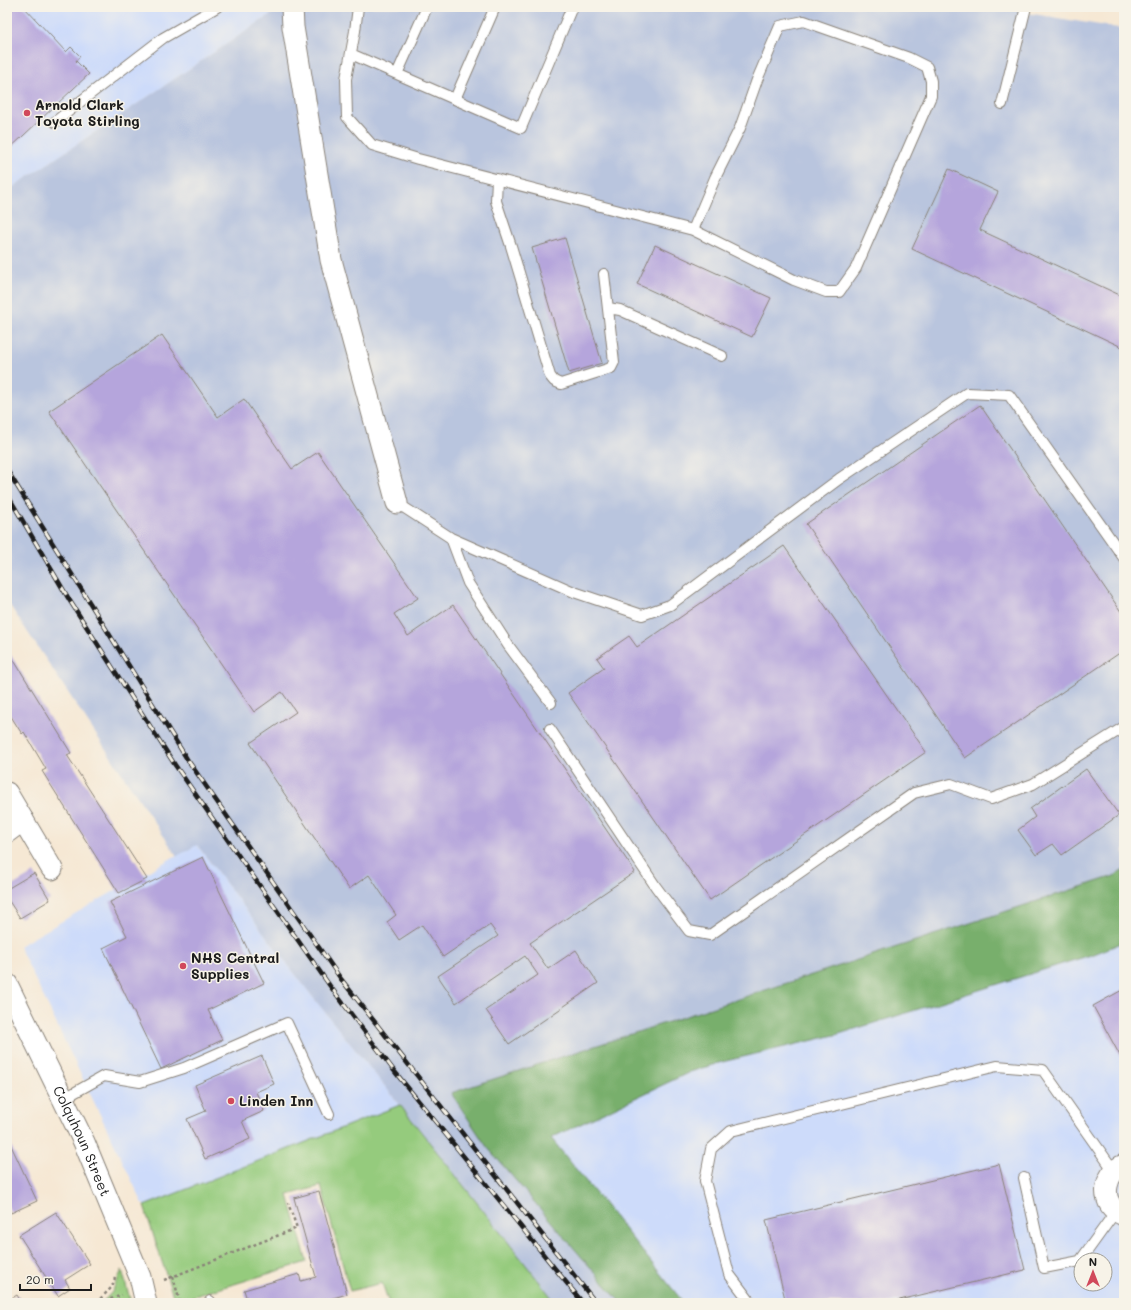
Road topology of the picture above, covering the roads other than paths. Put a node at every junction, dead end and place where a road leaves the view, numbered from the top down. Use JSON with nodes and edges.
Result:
{"nodes":[{"id":1,"x":217,"y":7,"type":"edge"},
{"id":2,"x":292,"y":7,"type":"edge"},
{"id":3,"x":358,"y":7,"type":"edge"},
{"id":4,"x":427,"y":7,"type":"edge"},
{"id":5,"x":495,"y":7,"type":"edge"},
{"id":6,"x":572,"y":7,"type":"edge"},
{"id":7,"x":1026,"y":7,"type":"edge"},
{"id":8,"x":351,"y":54,"type":"junction"},
{"id":9,"x":397,"y":74,"type":"junction"},
{"id":10,"x":455,"y":99,"type":"junction"},
{"id":11,"x":1002,"y":104,"type":"dead end"},
{"id":12,"x":55,"y":122,"type":"dead end"},
{"id":13,"x":497,"y":179,"type":"junction"},
{"id":14,"x":693,"y":230,"type":"junction"},
{"id":15,"x":604,"y":274,"type":"dead end"},
{"id":16,"x":608,"y":308,"type":"junction"},
{"id":17,"x":722,"y":356,"type":"dead end"},
{"id":18,"x":397,"y":503,"type":"joint"},
{"id":19,"x":451,"y":538,"type":"junction"},
{"id":20,"x":1124,"y":558,"type":"edge"},
{"id":21,"x":551,"y":703,"type":"dead end"},
{"id":22,"x":1124,"y":727,"type":"edge"},
{"id":23,"x":550,"y":729,"type":"dead end"},
{"id":24,"x":7,"y":793,"type":"edge"},
{"id":25,"x":15,"y":826,"type":"edge"},
{"id":26,"x":52,"y":869,"type":"dead end"},
{"id":27,"x":7,"y":984,"type":"edge"},
{"id":28,"x":63,"y":1098,"type":"junction"},
{"id":29,"x":329,"y":1114,"type":"dead end"},
{"id":30,"x":1119,"y":1168,"type":"edge"},
{"id":31,"x":1024,"y":1178,"type":"dead end"},
{"id":32,"x":1120,"y":1213,"type":"edge"},
{"id":33,"x":144,"y":1295,"type":"edge"},
{"id":34,"x":751,"y":1303,"type":"edge"}],
"edges":[{"from":1,"to":12,"type":"lane"},
{"from":2,"to":18,"type":"street"},
{"from":3,"to":8,"type":"lane"},
{"from":4,"to":9,"type":"lane"},
{"from":5,"to":10,"type":"lane"},
{"from":6,"to":10,"type":"lane"},
{"from":7,"to":11,"type":"lane"},
{"from":8,"to":9,"type":"lane"},
{"from":8,"to":13,"type":"lane"},
{"from":9,"to":10,"type":"lane"},
{"from":13,"to":14,"type":"lane"},
{"from":13,"to":16,"type":"lane"},
{"from":14,"to":14,"type":"lane"},
{"from":15,"to":16,"type":"lane"},
{"from":16,"to":17,"type":"lane"},
{"from":18,"to":19,"type":"lane"},
{"from":19,"to":20,"type":"lane"},
{"from":19,"to":21,"type":"lane"},
{"from":22,"to":23,"type":"lane"},
{"from":24,"to":25,"type":"street"},
{"from":25,"to":26,"type":"street"},
{"from":27,"to":28,"type":"street","name":"Colquhoun Street"},
{"from":28,"to":29,"type":"lane"},
{"from":28,"to":33,"type":"street","name":"Colquhoun Street"},
{"from":30,"to":32,"type":"street"},
{"from":30,"to":34,"type":"lane"},
{"from":31,"to":32,"type":"lane"}]}
